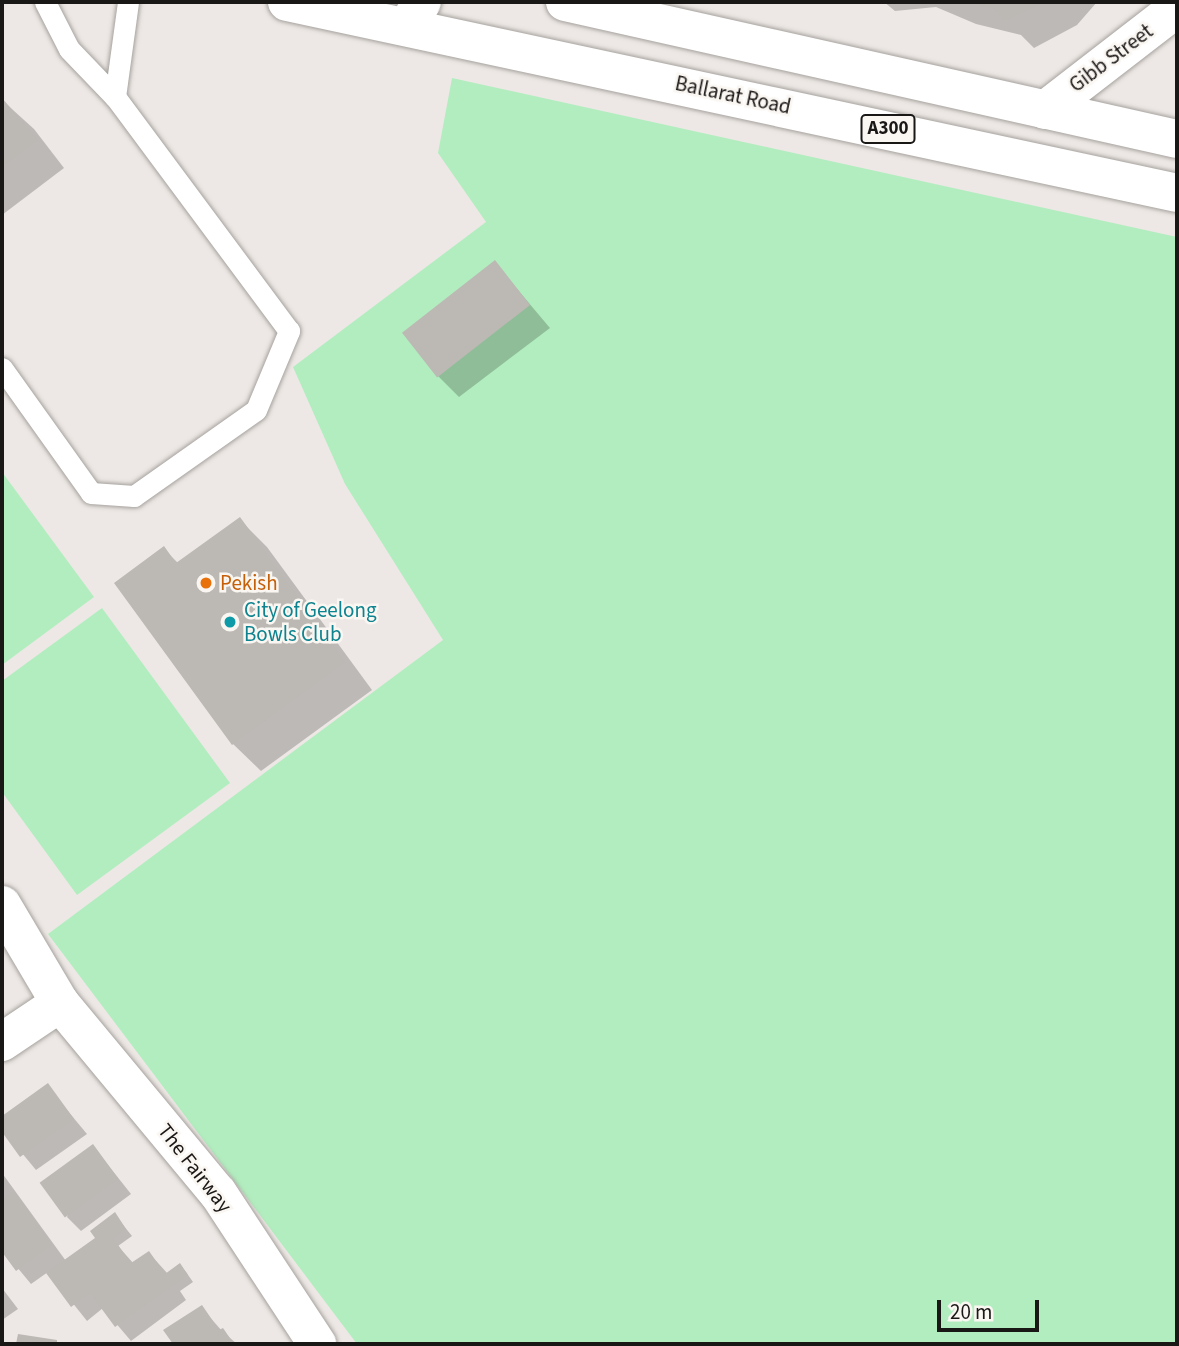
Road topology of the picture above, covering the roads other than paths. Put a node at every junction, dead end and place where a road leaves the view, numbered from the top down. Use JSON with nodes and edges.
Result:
{"nodes":[{"id":1,"x":45,"y":2,"type":"edge"},
{"id":2,"x":128,"y":2,"type":"edge"},
{"id":3,"x":287,"y":2,"type":"edge"},
{"id":4,"x":565,"y":2,"type":"edge"},
{"id":5,"x":1177,"y":8,"type":"edge"},
{"id":6,"x":415,"y":14,"type":"edge"},
{"id":7,"x":115,"y":97,"type":"junction"},
{"id":8,"x":1045,"y":110,"type":"junction"},
{"id":9,"x":1177,"y":139,"type":"edge"},
{"id":10,"x":1177,"y":192,"type":"edge"},
{"id":11,"x":2,"y":368,"type":"edge"},
{"id":12,"x":2,"y":905,"type":"edge"},
{"id":13,"x":60,"y":1003,"type":"junction"},
{"id":14,"x":2,"y":1042,"type":"edge"},
{"id":15,"x":317,"y":1344,"type":"edge"}],
"edges":[{"from":1,"to":7,"type":"lane"},
{"from":2,"to":7,"type":"lane"},
{"from":3,"to":6,"type":"main road","name":"Ballarat Road","number":"A300"},
{"from":4,"to":8,"type":"main road"},
{"from":5,"to":8,"type":"main road","name":"Gibb Street"},
{"from":6,"to":10,"type":"main road","name":"Ballarat Road","number":"A300"},
{"from":7,"to":11,"type":"lane"},
{"from":8,"to":9,"type":"main road"},
{"from":12,"to":13,"type":"main road","name":"The Fairway"},
{"from":13,"to":14,"type":"main road"},
{"from":13,"to":15,"type":"main road","name":"The Fairway"}]}
